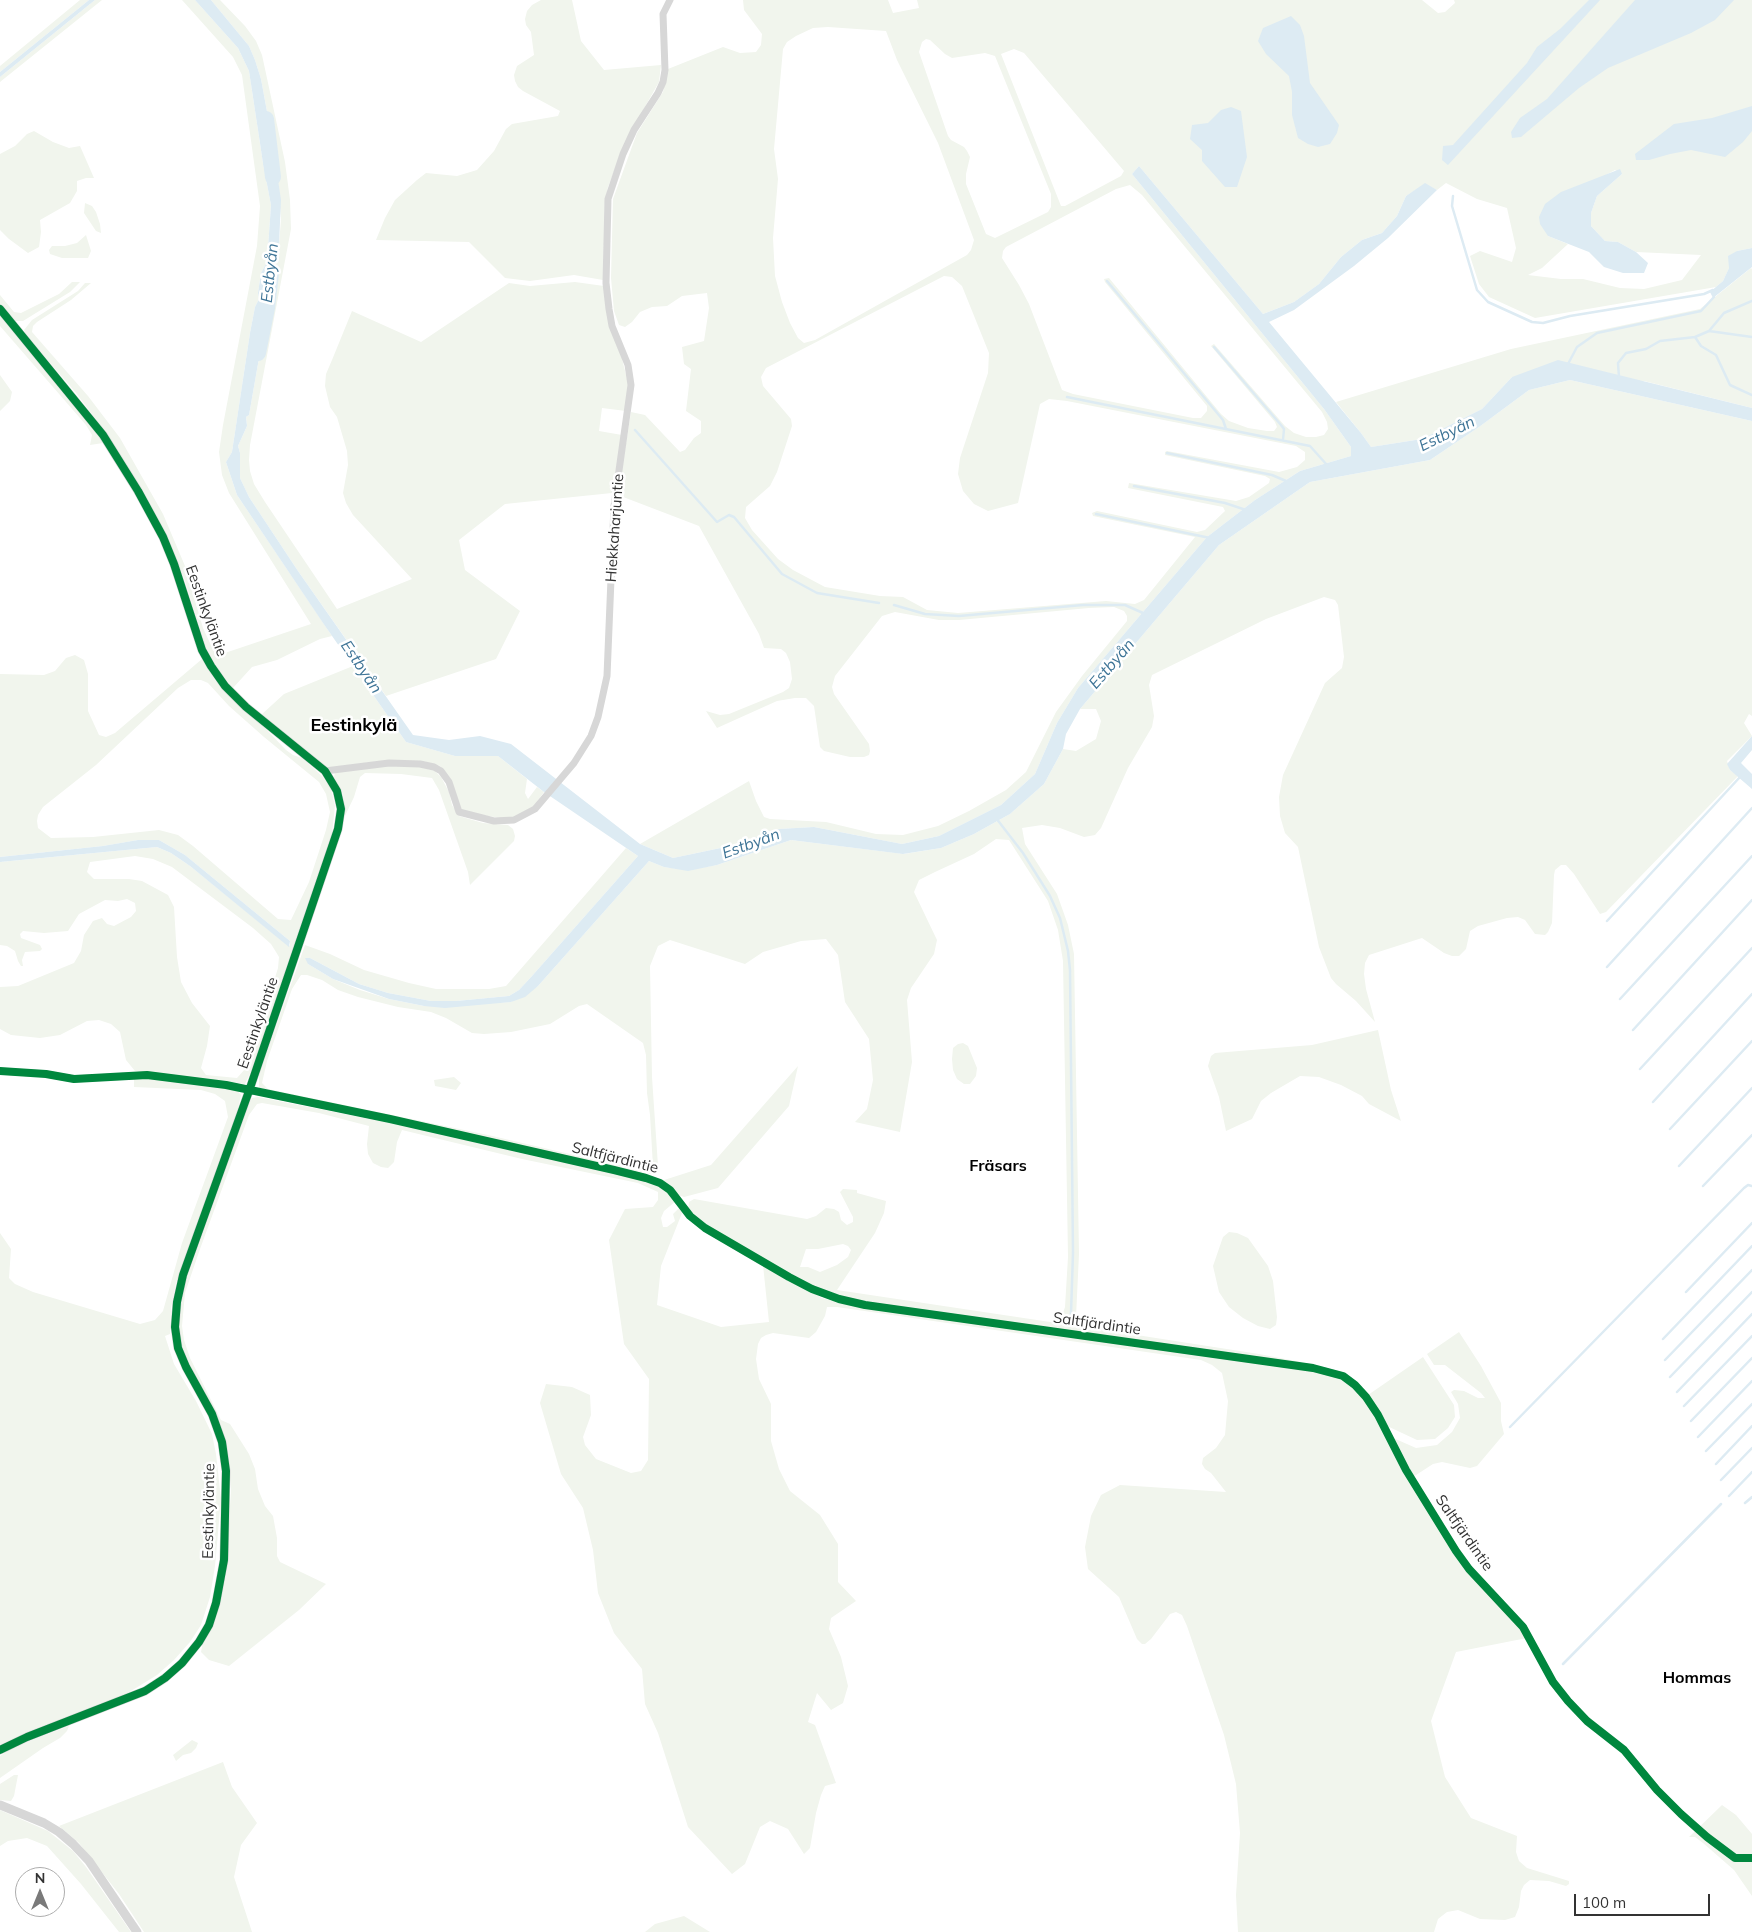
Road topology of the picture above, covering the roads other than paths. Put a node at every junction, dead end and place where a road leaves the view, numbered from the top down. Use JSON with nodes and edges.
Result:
{"nodes":[{"id":1,"x":670,"y":0,"type":"edge"},
{"id":2,"x":0,"y":309,"type":"edge"},
{"id":3,"x":324,"y":771,"type":"junction"},
{"id":4,"x":0,"y":1071,"type":"edge"},
{"id":5,"x":249,"y":1091,"type":"junction"},
{"id":6,"x":0,"y":1750,"type":"edge"},
{"id":7,"x":0,"y":1805,"type":"edge"},
{"id":8,"x":1752,"y":1858,"type":"edge"},
{"id":9,"x":137,"y":1932,"type":"edge"}],
"edges":[{"from":1,"to":3,"type":"street","name":"Hiekkaharjuntie"},
{"from":2,"to":3,"type":"street","name":"Eestinkyläntie"},
{"from":3,"to":5,"type":"street","name":"Eestinkyläntie"},
{"from":4,"to":5,"type":"street","name":"Saltfjärdintie"},
{"from":5,"to":6,"type":"street","name":"Eestinkyläntie"},
{"from":5,"to":8,"type":"street","name":"Saltfjärdintie"},
{"from":7,"to":9,"type":"street"}]}
